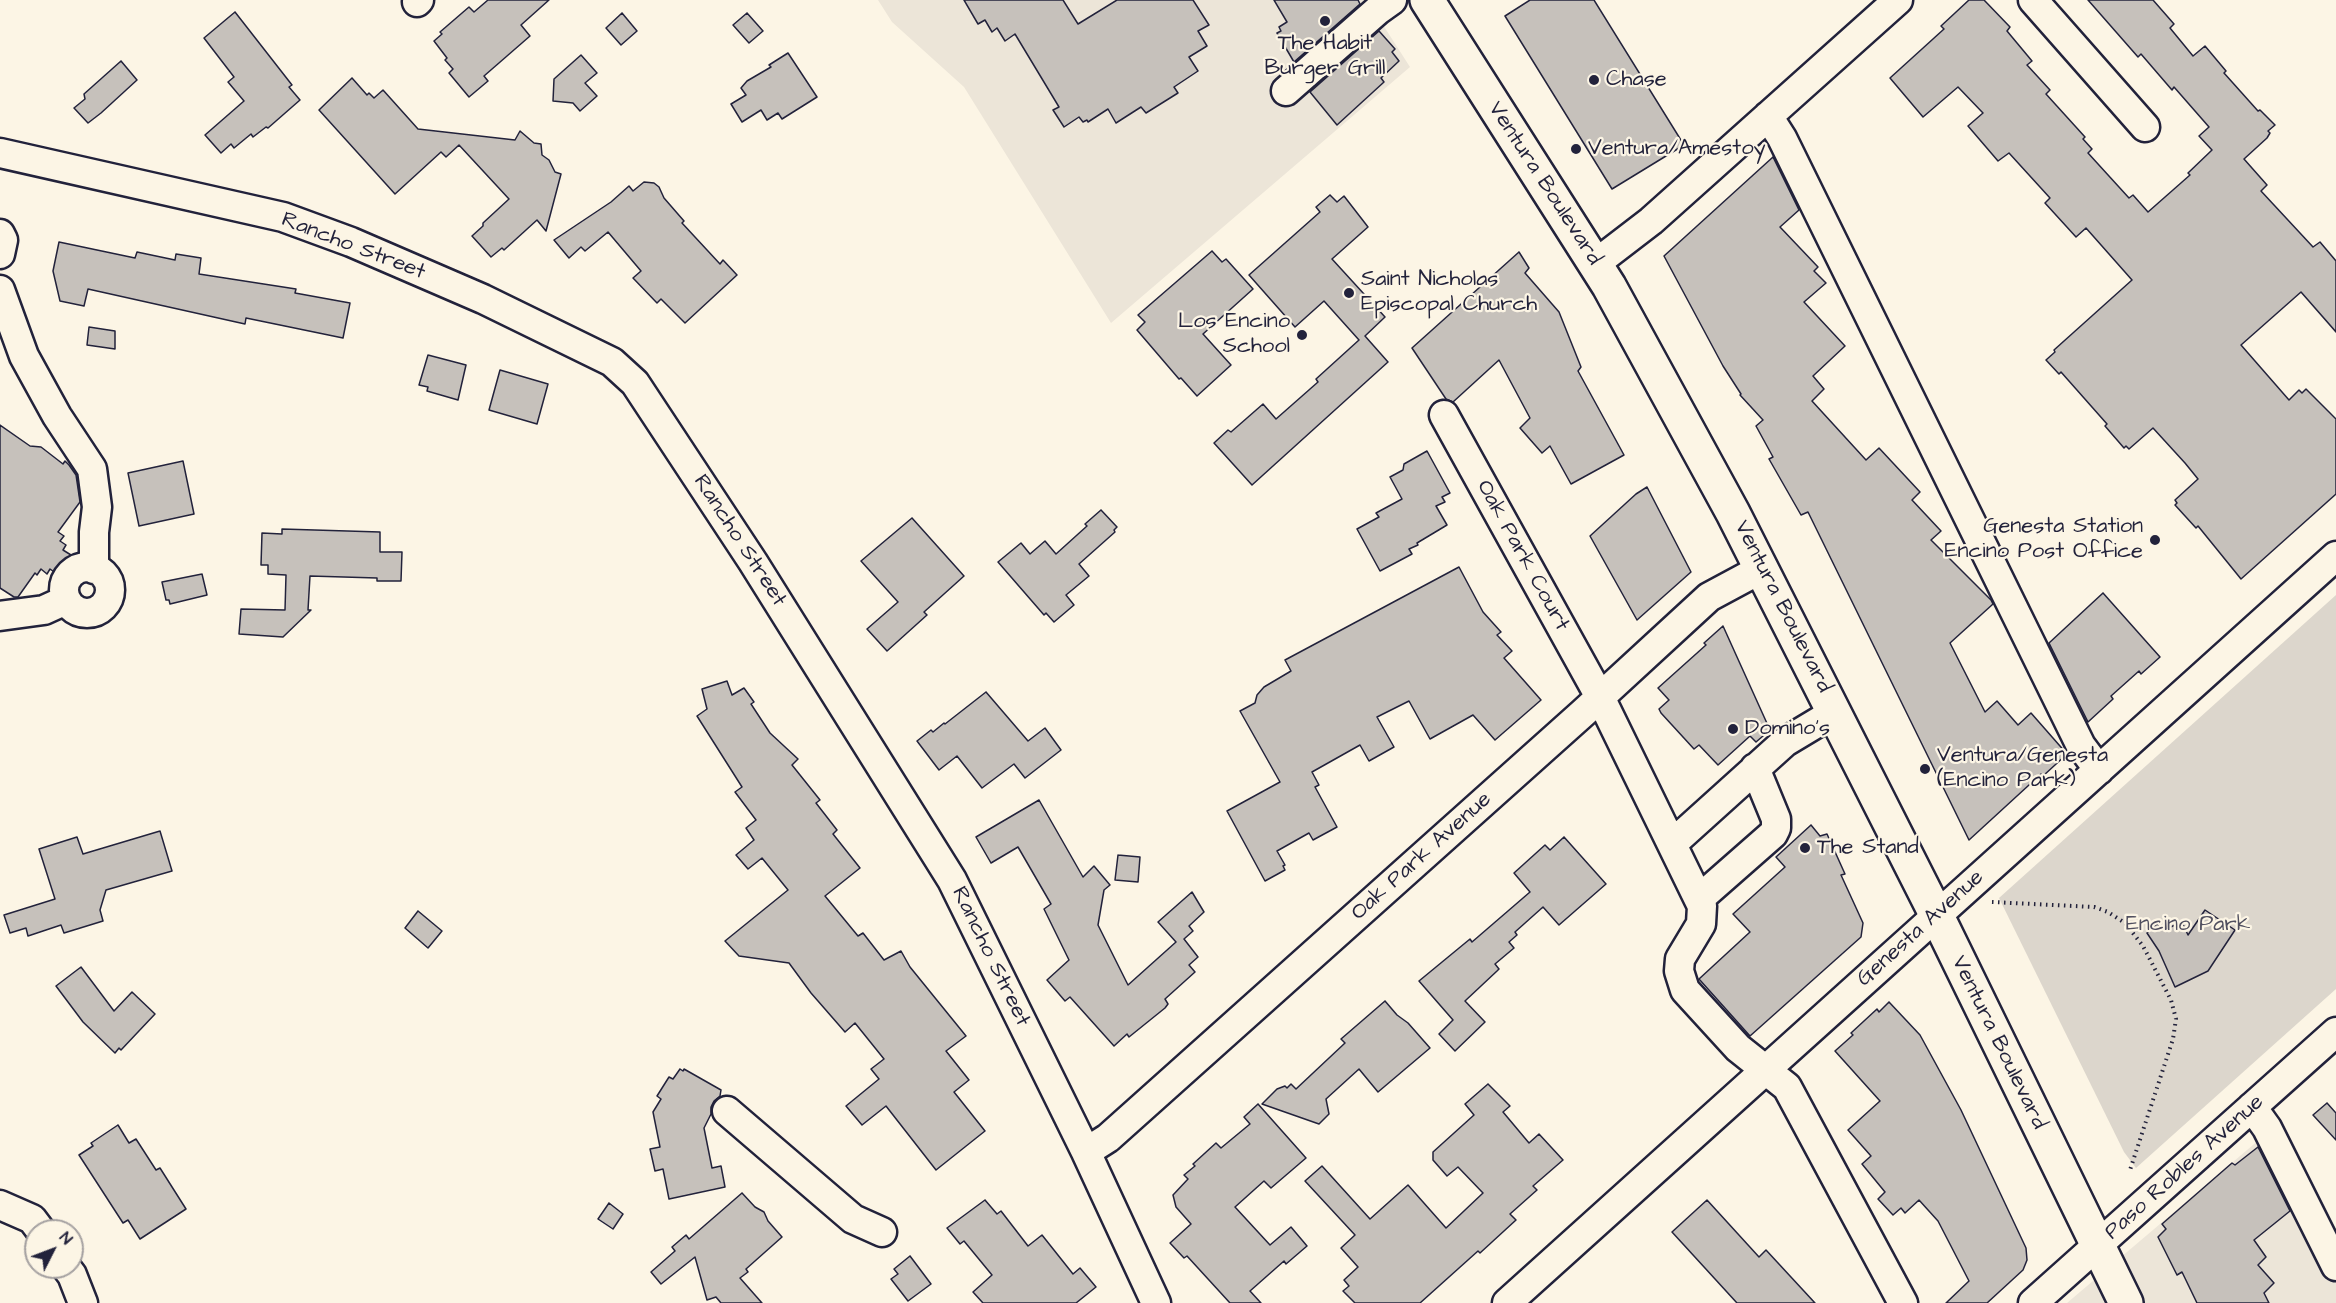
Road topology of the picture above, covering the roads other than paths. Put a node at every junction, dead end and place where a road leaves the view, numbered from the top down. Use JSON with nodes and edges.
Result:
{"nodes":[{"id":1,"x":1392,"y":0,"type":"edge"},
{"id":2,"x":1427,"y":0,"type":"edge"},
{"id":3,"x":1899,"y":0,"type":"edge"},
{"id":4,"x":2033,"y":0,"type":"edge"},
{"id":5,"x":1286,"y":92,"type":"dead end"},
{"id":6,"x":1768,"y":116,"type":"junction"},
{"id":7,"x":2145,"y":127,"type":"dead end"},
{"id":8,"x":0,"y":155,"type":"edge"},
{"id":9,"x":0,"y":234,"type":"edge"},
{"id":10,"x":0,"y":252,"type":"edge"},
{"id":11,"x":1595,"y":264,"type":"junction"},
{"id":12,"x":0,"y":290,"type":"edge"},
{"id":13,"x":1444,"y":415,"type":"dead end"},
{"id":14,"x":2336,"y":556,"type":"edge"},
{"id":15,"x":1763,"y":568,"type":"junction"},
{"id":16,"x":94,"y":569,"type":"junction"},
{"id":17,"x":66,"y":600,"type":"junction"},
{"id":18,"x":0,"y":616,"type":"edge"},
{"id":19,"x":1600,"y":697,"type":"junction"},
{"id":20,"x":1834,"y":712,"type":"junction"},
{"id":21,"x":1755,"y":768,"type":"junction"},
{"id":22,"x":2099,"y":770,"type":"junction"},
{"id":23,"x":1672,"y":844,"type":"junction"},
{"id":24,"x":1699,"y":899,"type":"junction"},
{"id":25,"x":1937,"y":916,"type":"junction"},
{"id":26,"x":2336,"y":1032,"type":"edge"},
{"id":27,"x":1766,"y":1069,"type":"junction"},
{"id":28,"x":2252,"y":1107,"type":"junction"},
{"id":29,"x":727,"y":1111,"type":"dead end"},
{"id":30,"x":1086,"y":1152,"type":"junction"},
{"id":31,"x":0,"y":1205,"type":"edge"},
{"id":32,"x":32,"y":1219,"type":"edge"},
{"id":33,"x":882,"y":1232,"type":"dead end"},
{"id":34,"x":2097,"y":1246,"type":"junction"},
{"id":35,"x":2336,"y":1266,"type":"edge"},
{"id":36,"x":74,"y":1279,"type":"edge"},
{"id":37,"x":83,"y":1303,"type":"edge"},
{"id":38,"x":1156,"y":1303,"type":"edge"},
{"id":39,"x":1507,"y":1303,"type":"edge"},
{"id":40,"x":1903,"y":1303,"type":"edge"},
{"id":41,"x":2033,"y":1303,"type":"edge"},
{"id":42,"x":2126,"y":1303,"type":"edge"}],
"edges":[{"from":1,"to":5,"type":"street"},
{"from":2,"to":11,"type":"main road","name":"Ventura Boulevard"},
{"from":3,"to":6,"type":"street"},
{"from":4,"to":7,"type":"street"},
{"from":6,"to":11,"type":"street"},
{"from":6,"to":22,"type":"street"},
{"from":8,"to":30,"type":"street","name":"Rancho Street"},
{"from":9,"to":10,"type":"street"},
{"from":11,"to":15,"type":"main road","name":"Ventura Boulevard"},
{"from":12,"to":16,"type":"street"},
{"from":13,"to":19,"type":"street","name":"Oak Park Court"},
{"from":14,"to":22,"type":"street","name":"Genesta Avenue"},
{"from":15,"to":19,"type":"street","name":"Oak Park Avenue"},
{"from":15,"to":20,"type":"main road","name":"Ventura Boulevard"},
{"from":16,"to":17,"type":"street"},
{"from":16,"to":17,"type":"street"},
{"from":17,"to":18,"type":"street"},
{"from":19,"to":23,"type":"street","name":"Oak Park Court"},
{"from":19,"to":30,"type":"street","name":"Oak Park Avenue"},
{"from":20,"to":21,"type":"street"},
{"from":20,"to":25,"type":"main road","name":"Ventura Boulevard"},
{"from":21,"to":23,"type":"street"},
{"from":21,"to":24,"type":"street"},
{"from":22,"to":25,"type":"street","name":"Genesta Avenue"},
{"from":23,"to":24,"type":"street","name":"Oak Park Court"},
{"from":24,"to":27,"type":"street"},
{"from":25,"to":27,"type":"street","name":"Genesta Avenue"},
{"from":25,"to":34,"type":"main road","name":"Ventura Boulevard"},
{"from":26,"to":28,"type":"street","name":"Paso Robles Avenue"},
{"from":27,"to":39,"type":"street","name":"Genesta Avenue"},
{"from":27,"to":40,"type":"street"},
{"from":28,"to":34,"type":"street","name":"Paso Robles Avenue"},
{"from":28,"to":35,"type":"street"},
{"from":29,"to":33,"type":"street"},
{"from":30,"to":38,"type":"street","name":"Rancho Street"},
{"from":31,"to":32,"type":"street"},
{"from":34,"to":41,"type":"street","name":"Paso Robles Avenue"},
{"from":34,"to":42,"type":"main road","name":"Ventura Boulevard"},
{"from":36,"to":37,"type":"street"}]}
